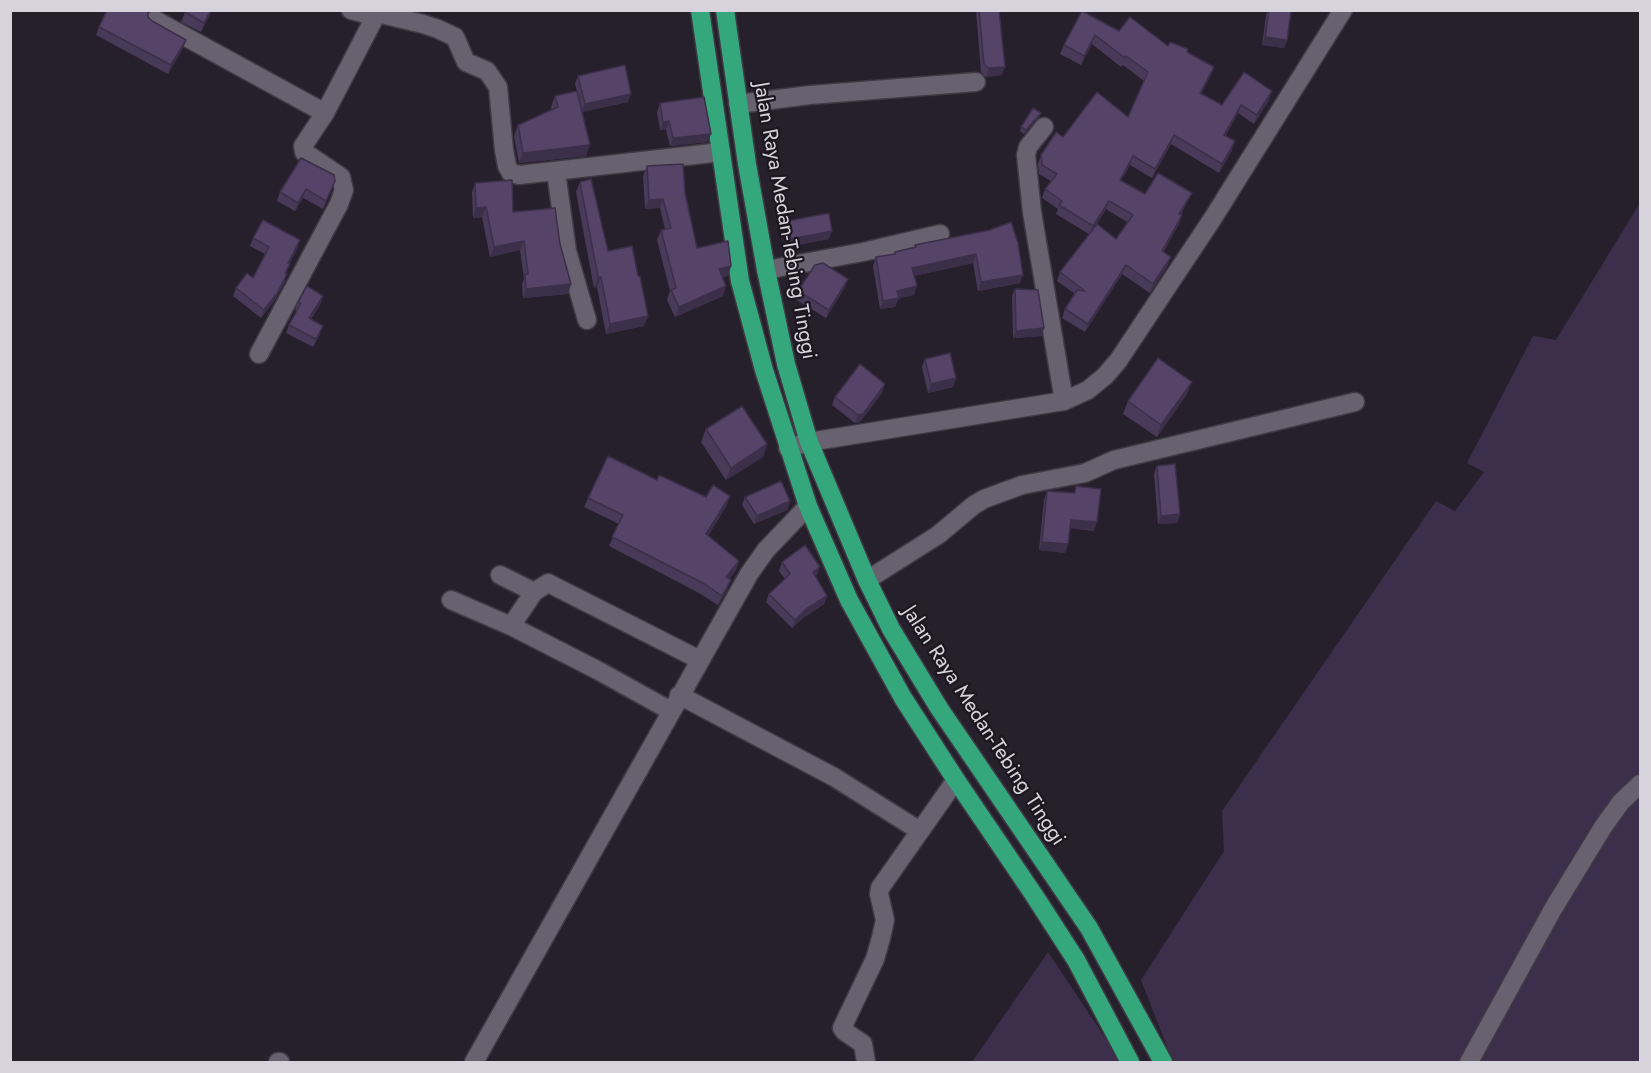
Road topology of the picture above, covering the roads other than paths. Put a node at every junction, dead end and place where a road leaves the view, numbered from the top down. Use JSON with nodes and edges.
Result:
{"nodes":[{"id":1,"x":351,"y":10,"type":"edge"},
{"id":2,"x":700,"y":10,"type":"edge"},
{"id":3,"x":725,"y":10,"type":"edge"},
{"id":4,"x":1343,"y":10,"type":"edge"},
{"id":5,"x":377,"y":13,"type":"junction"},
{"id":6,"x":155,"y":20,"type":"edge"},
{"id":7,"x":976,"y":82,"type":"dead end"},
{"id":8,"x":738,"y":104,"type":"junction"},
{"id":9,"x":325,"y":113,"type":"junction"},
{"id":10,"x":1044,"y":127,"type":"dead end"},
{"id":11,"x":721,"y":152,"type":"junction"},
{"id":12,"x":556,"y":172,"type":"junction"},
{"id":13,"x":940,"y":234,"type":"dead end"},
{"id":14,"x":766,"y":270,"type":"junction"},
{"id":15,"x":587,"y":320,"type":"dead end"},
{"id":16,"x":259,"y":354,"type":"dead end"},
{"id":17,"x":1064,"y":401,"type":"junction"},
{"id":18,"x":1355,"y":402,"type":"dead end"},
{"id":19,"x":809,"y":442,"type":"junction"},
{"id":20,"x":788,"y":448,"type":"junction"},
{"id":21,"x":808,"y":506,"type":"junction"},
{"id":22,"x":500,"y":575,"type":"dead end"},
{"id":23,"x":867,"y":580,"type":"junction"},
{"id":24,"x":534,"y":592,"type":"junction"},
{"id":25,"x":451,"y":600,"type":"dead end"},
{"id":26,"x":511,"y":626,"type":"junction"},
{"id":27,"x":700,"y":660,"type":"junction"},
{"id":28,"x":675,"y":703,"type":"junction"},
{"id":29,"x":956,"y":780,"type":"junction"},
{"id":30,"x":1641,"y":784,"type":"edge"},
{"id":31,"x":920,"y":831,"type":"junction"},
{"id":32,"x":474,"y":1062,"type":"edge"},
{"id":33,"x":866,"y":1062,"type":"edge"},
{"id":34,"x":1130,"y":1062,"type":"edge"},
{"id":35,"x":1163,"y":1062,"type":"edge"},
{"id":36,"x":1469,"y":1062,"type":"edge"}],
"edges":[{"from":1,"to":5,"type":"street"},
{"from":2,"to":11,"type":"highway"},
{"from":3,"to":8,"type":"highway","name":"Jalan Raya Medan-Tebing Tinggi"},
{"from":4,"to":17,"type":"street"},
{"from":5,"to":9,"type":"street"},
{"from":5,"to":12,"type":"street"},
{"from":6,"to":9,"type":"street"},
{"from":7,"to":8,"type":"street"},
{"from":8,"to":14,"type":"highway","name":"Jalan Raya Medan-Tebing Tinggi"},
{"from":9,"to":16,"type":"street"},
{"from":10,"to":17,"type":"street"},
{"from":11,"to":12,"type":"street"},
{"from":11,"to":20,"type":"highway"},
{"from":12,"to":15,"type":"street"},
{"from":13,"to":14,"type":"street"},
{"from":14,"to":19,"type":"highway","name":"Jalan Raya Medan-Tebing Tinggi"},
{"from":17,"to":19,"type":"street"},
{"from":18,"to":23,"type":"street"},
{"from":19,"to":20,"type":"street"},
{"from":19,"to":23,"type":"highway","name":"Jalan Raya Medan-Tebing Tinggi"},
{"from":20,"to":21,"type":"highway"},
{"from":21,"to":27,"type":"street"},
{"from":21,"to":29,"type":"highway"},
{"from":22,"to":24,"type":"street"},
{"from":23,"to":35,"type":"highway","name":"Jalan Raya Medan-Tebing Tinggi"},
{"from":24,"to":26,"type":"street"},
{"from":24,"to":27,"type":"street"},
{"from":25,"to":26,"type":"street"},
{"from":26,"to":28,"type":"street"},
{"from":27,"to":28,"type":"street"},
{"from":28,"to":31,"type":"street"},
{"from":28,"to":32,"type":"street"},
{"from":29,"to":31,"type":"street"},
{"from":29,"to":34,"type":"highway"},
{"from":30,"to":36,"type":"street"},
{"from":31,"to":33,"type":"street"}]}
